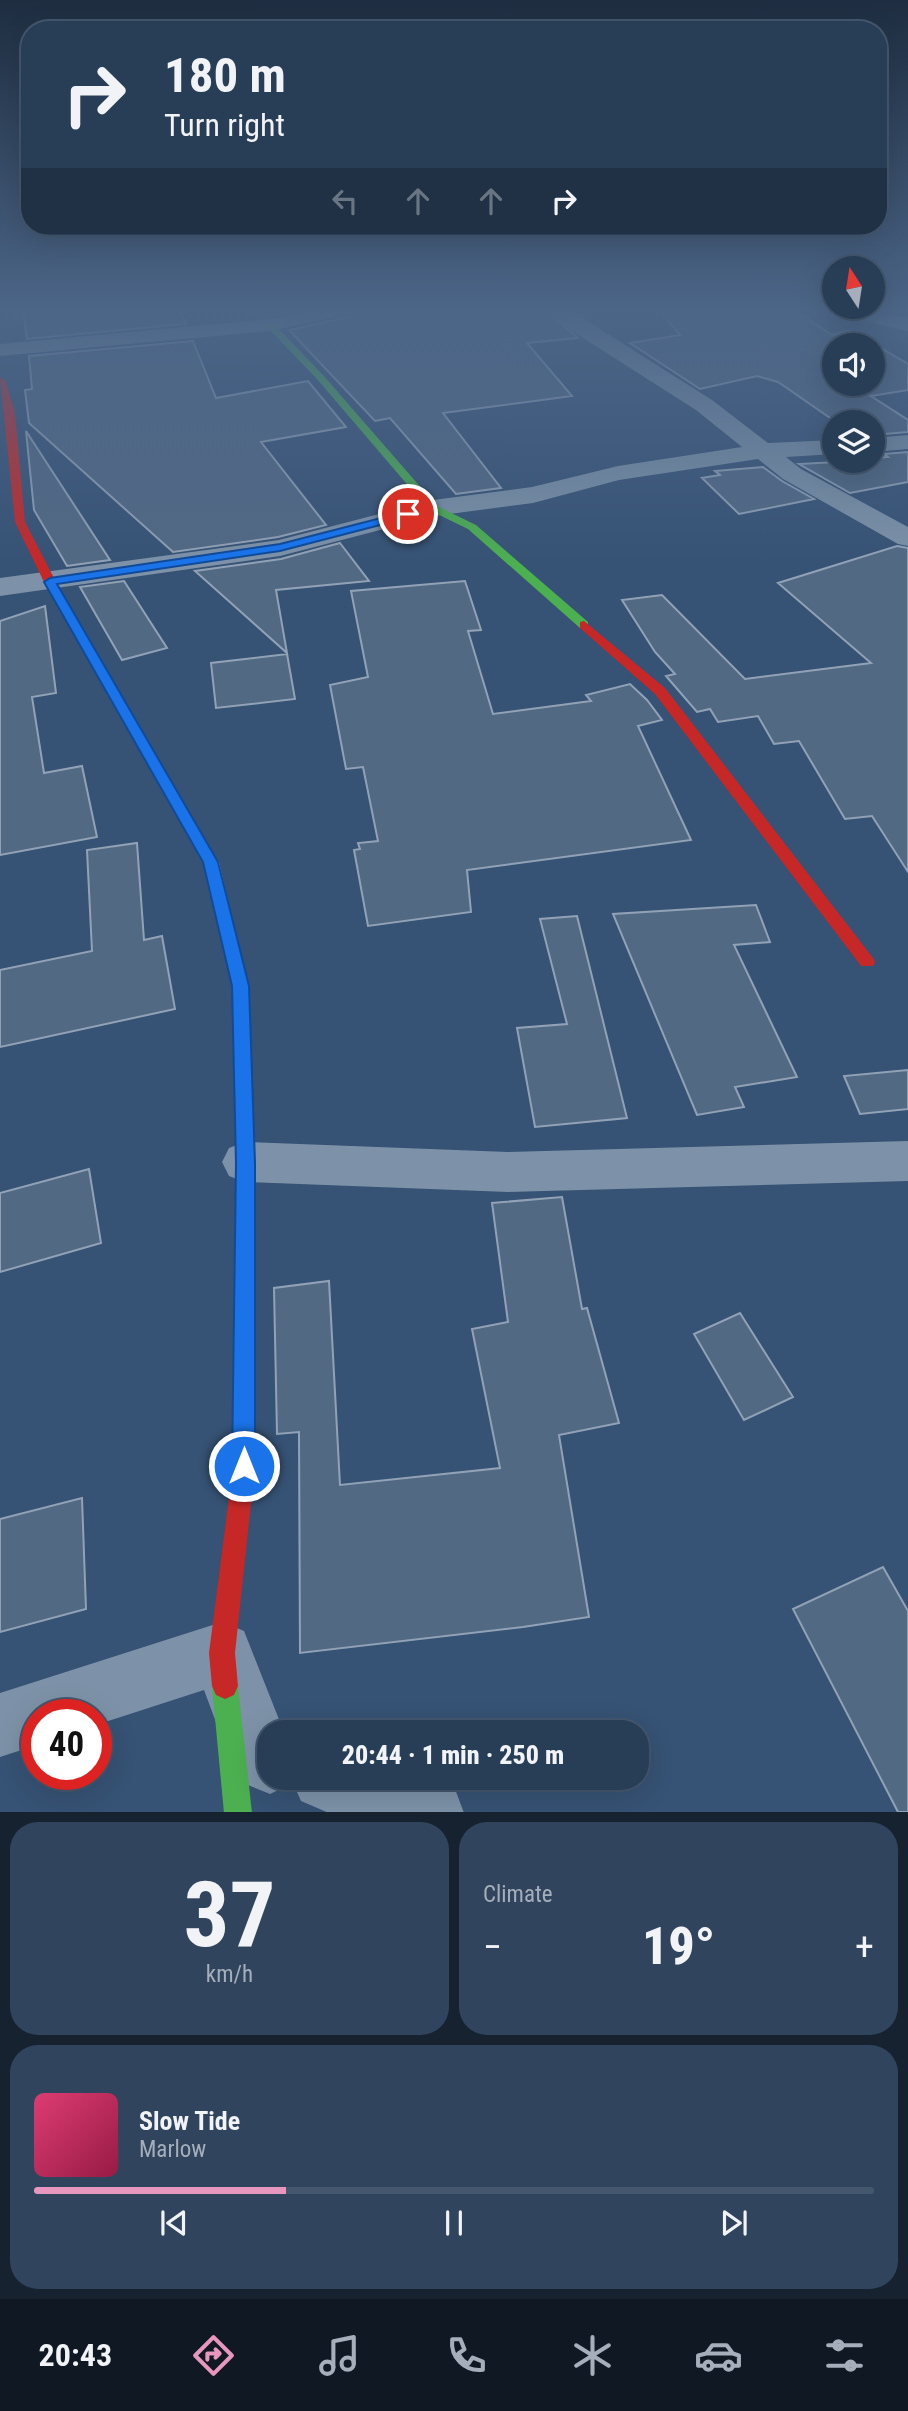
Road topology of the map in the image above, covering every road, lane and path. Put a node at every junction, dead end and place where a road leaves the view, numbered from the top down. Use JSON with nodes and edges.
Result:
{"nodes":[{"id":1,"x":2,"y":395,"type":"edge"},
{"id":2,"x":335,"y":395,"type":"edge"},
{"id":3,"x":687,"y":395,"type":"edge"},
{"id":4,"x":5,"y":413,"type":"edge"},
{"id":5,"x":908,"y":442,"type":"edge"},
{"id":6,"x":885,"y":443,"type":"edge"},
{"id":7,"x":822,"y":448,"type":"edge"},
{"id":8,"x":764,"y":452,"type":"junction"},
{"id":9,"x":433,"y":508,"type":"junction"},
{"id":10,"x":908,"y":538,"type":"edge"},
{"id":11,"x":50,"y":582,"type":"junction"},
{"id":12,"x":0,"y":587,"type":"edge"},
{"id":13,"x":867,"y":962,"type":"dead end"},
{"id":14,"x":908,"y":1161,"type":"edge"},
{"id":15,"x":245,"y":1163,"type":"junction"},
{"id":16,"x":222,"y":1653,"type":"junction"},
{"id":17,"x":0,"y":1726,"type":"edge"},
{"id":18,"x":257,"y":1747,"type":"edge"},
{"id":19,"x":362,"y":1790,"type":"edge"},
{"id":20,"x":239,"y":1812,"type":"edge"},
{"id":21,"x":431,"y":1812,"type":"edge"}],
"edges":[{"from":1,"to":4,"type":"street"},
{"from":2,"to":9,"type":"street"},
{"from":3,"to":8,"type":"street"},
{"from":4,"to":11,"type":"street"},
{"from":5,"to":6,"type":"street"},
{"from":7,"to":8,"type":"street"},
{"from":8,"to":9,"type":"street"},
{"from":8,"to":10,"type":"street"},
{"from":9,"to":11,"type":"street"},
{"from":9,"to":13,"type":"street"},
{"from":11,"to":12,"type":"street"},
{"from":11,"to":15,"type":"street"},
{"from":14,"to":15,"type":"street"},
{"from":15,"to":16,"type":"street"},
{"from":16,"to":17,"type":"street"},
{"from":16,"to":18,"type":"street"},
{"from":16,"to":20,"type":"street"},
{"from":19,"to":21,"type":"street"}]}
